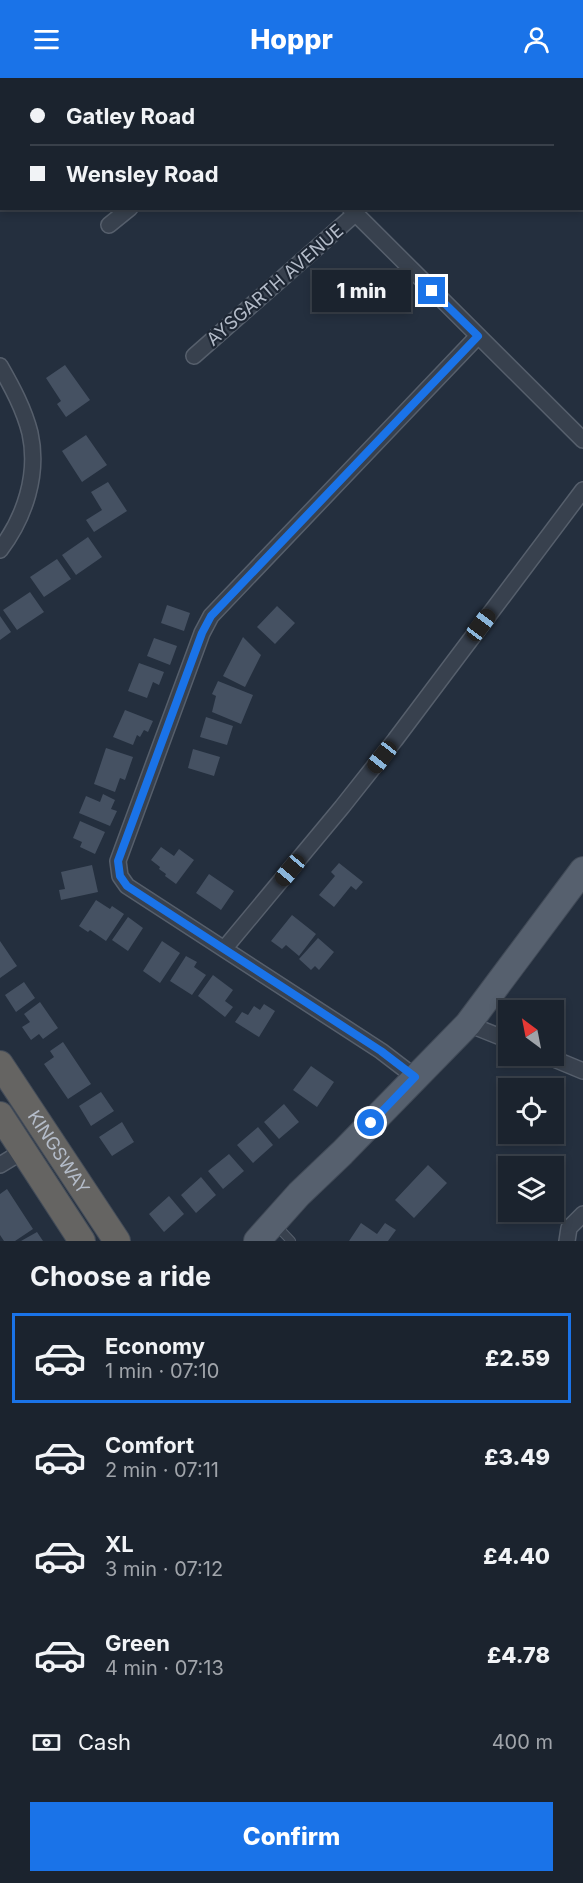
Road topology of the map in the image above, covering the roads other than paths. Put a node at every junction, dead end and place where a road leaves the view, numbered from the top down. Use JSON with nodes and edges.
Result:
{"nodes":[{"id":1,"x":352,"y":211,"type":"edge"},
{"id":2,"x":478,"y":336,"type":"junction"},
{"id":3,"x":194,"y":356,"type":"dead end"},
{"id":4,"x":0,"y":366,"type":"edge"},
{"id":5,"x":583,"y":440,"type":"edge"},
{"id":6,"x":583,"y":490,"type":"edge"},
{"id":7,"x":0,"y":550,"type":"edge"},
{"id":8,"x":583,"y":870,"type":"edge"},
{"id":9,"x":224,"y":949,"type":"junction"},
{"id":10,"x":468,"y":1024,"type":"junction"},
{"id":11,"x":498,"y":1036,"type":"edge"},
{"id":12,"x":564,"y":1063,"type":"edge"},
{"id":13,"x":0,"y":1064,"type":"edge"},
{"id":14,"x":583,"y":1071,"type":"edge"},
{"id":15,"x":415,"y":1077,"type":"junction"},
{"id":16,"x":0,"y":1116,"type":"edge"},
{"id":17,"x":23,"y":1151,"type":"junction"},
{"id":18,"x":0,"y":1165,"type":"edge"},
{"id":19,"x":582,"y":1215,"type":"edge"},
{"id":20,"x":268,"y":1235,"type":"edge"},
{"id":21,"x":82,"y":1241,"type":"edge"},
{"id":22,"x":117,"y":1241,"type":"edge"},
{"id":23,"x":567,"y":1241,"type":"edge"}],
"edges":[{"from":1,"to":2,"type":"street"},
{"from":1,"to":3,"type":"street","name":"AYSGARTH AVENUE"},
{"from":2,"to":5,"type":"street"},
{"from":2,"to":9,"type":"street"},
{"from":4,"to":7,"type":"street"},
{"from":6,"to":9,"type":"street"},
{"from":8,"to":10,"type":"main road"},
{"from":9,"to":15,"type":"street"},
{"from":10,"to":11,"type":"street"},
{"from":10,"to":15,"type":"main road"},
{"from":12,"to":14,"type":"street"},
{"from":13,"to":22,"type":"highway","name":"KINGSWAY"},
{"from":15,"to":20,"type":"main road"},
{"from":16,"to":17,"type":"highway","name":"KINGSWAY"},
{"from":17,"to":18,"type":"street"},
{"from":17,"to":21,"type":"highway","name":"KINGSWAY"},
{"from":19,"to":23,"type":"street"}]}
